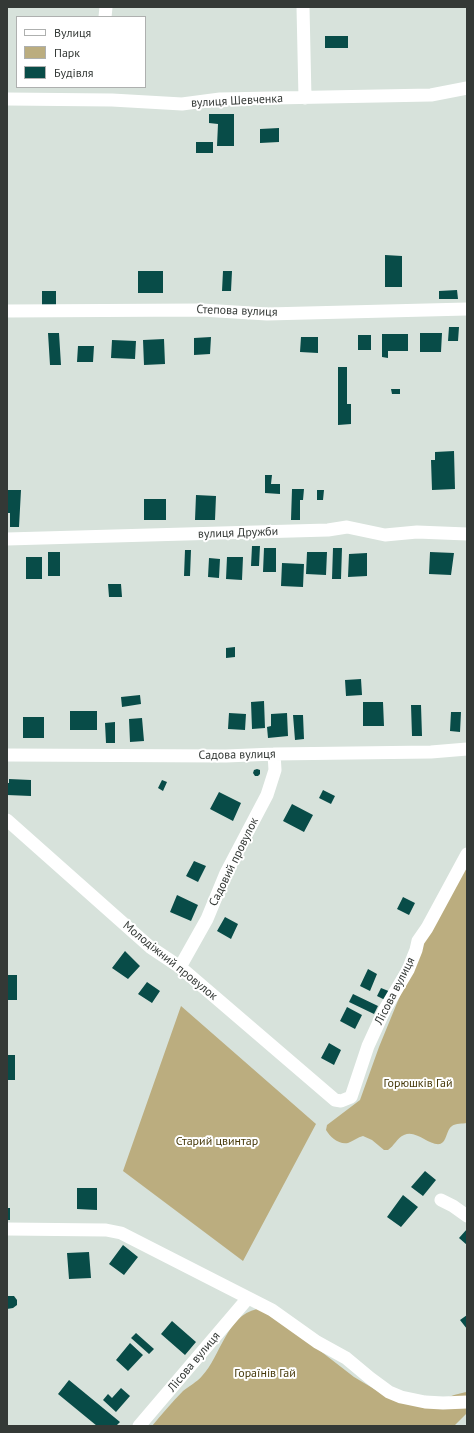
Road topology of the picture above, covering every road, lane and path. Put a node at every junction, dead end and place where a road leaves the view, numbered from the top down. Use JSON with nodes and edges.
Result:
{"nodes":[{"id":1,"x":303,"y":7,"type":"edge"},
{"id":2,"x":467,"y":88,"type":"edge"},
{"id":3,"x":103,"y":93,"type":"edge"},
{"id":4,"x":305,"y":98,"type":"junction"},
{"id":5,"x":7,"y":99,"type":"edge"},
{"id":6,"x":467,"y":309,"type":"edge"},
{"id":7,"x":7,"y":311,"type":"edge"},
{"id":8,"x":467,"y":534,"type":"edge"},
{"id":9,"x":7,"y":539,"type":"edge"},
{"id":10,"x":467,"y":749,"type":"edge"},
{"id":11,"x":274,"y":754,"type":"junction"},
{"id":12,"x":7,"y":755,"type":"edge"},
{"id":13,"x":7,"y":820,"type":"edge"},
{"id":14,"x":467,"y":854,"type":"edge"},
{"id":15,"x":180,"y":967,"type":"junction"},
{"id":16,"x":335,"y":1100,"type":"joint"},
{"id":17,"x":441,"y":1200,"type":"dead end"},
{"id":18,"x":467,"y":1216,"type":"edge"},
{"id":19,"x":7,"y":1229,"type":"edge"},
{"id":20,"x":248,"y":1298,"type":"junction"},
{"id":21,"x":467,"y":1402,"type":"edge"},
{"id":22,"x":139,"y":1426,"type":"edge"}],
"edges":[{"from":1,"to":4,"type":"street"},
{"from":2,"to":4,"type":"street","name":"вулиця Шевченка"},
{"from":3,"to":4,"type":"street","name":"вулиця Шевченка"},
{"from":3,"to":5,"type":"street","name":"вулиця Шевченка"},
{"from":6,"to":7,"type":"street","name":"Степова вулиця"},
{"from":8,"to":9,"type":"street","name":"вулиця Дружби"},
{"from":10,"to":11,"type":"street","name":"Садова вулиця"},
{"from":11,"to":12,"type":"street","name":"Садова вулиця"},
{"from":11,"to":15,"type":"street","name":"Садовий провулок"},
{"from":13,"to":15,"type":"street","name":"Молодіжний провулок"},
{"from":14,"to":16,"type":"street","name":"Лісова вулиця"},
{"from":15,"to":16,"type":"street","name":"Молодіжний провулок"},
{"from":17,"to":18,"type":"street"},
{"from":19,"to":20,"type":"street"},
{"from":20,"to":21,"type":"street"},
{"from":20,"to":22,"type":"street","name":"Лісова вулиця"}]}
